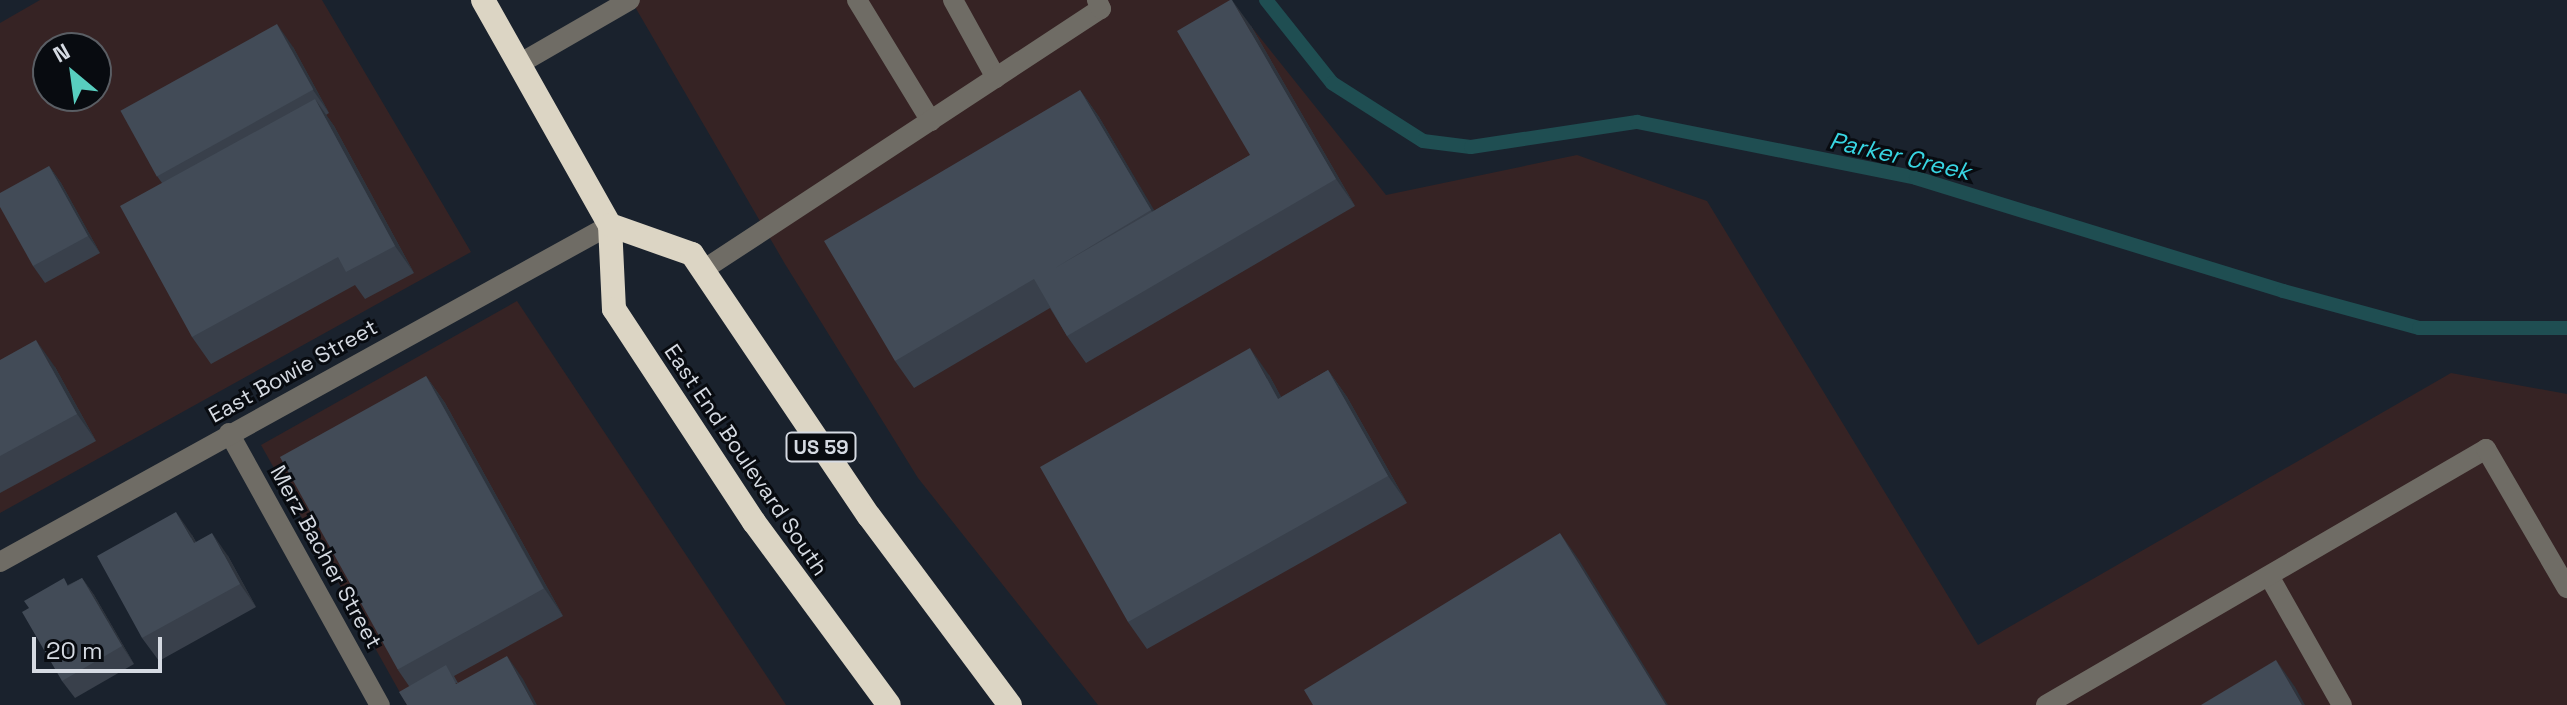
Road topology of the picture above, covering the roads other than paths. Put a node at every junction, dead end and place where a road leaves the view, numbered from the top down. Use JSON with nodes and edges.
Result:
{"nodes":[{"id":1,"x":483,"y":0,"type":"edge"},
{"id":2,"x":630,"y":0,"type":"edge"},
{"id":3,"x":857,"y":0,"type":"edge"},
{"id":4,"x":953,"y":0,"type":"edge"},
{"id":5,"x":1097,"y":0,"type":"edge"},
{"id":6,"x":519,"y":64,"type":"junction"},
{"id":7,"x":996,"y":78,"type":"junction"},
{"id":8,"x":931,"y":121,"type":"junction"},
{"id":9,"x":610,"y":225,"type":"junction"},
{"id":10,"x":703,"y":270,"type":"junction"},
{"id":11,"x":229,"y":433,"type":"junction"},
{"id":12,"x":0,"y":562,"type":"edge"},
{"id":13,"x":2269,"y":576,"type":"junction"},
{"id":14,"x":2567,"y":588,"type":"edge"},
{"id":15,"x":380,"y":705,"type":"edge"},
{"id":16,"x":889,"y":705,"type":"edge"},
{"id":17,"x":1010,"y":705,"type":"edge"},
{"id":18,"x":2046,"y":705,"type":"edge"},
{"id":19,"x":2342,"y":705,"type":"edge"}],
"edges":[{"from":1,"to":6,"type":"highway","name":"East End Boulevard South"},
{"from":2,"to":6,"type":"street"},
{"from":3,"to":8,"type":"street"},
{"from":4,"to":7,"type":"street"},
{"from":5,"to":7,"type":"street"},
{"from":6,"to":9,"type":"highway","name":"East End Boulevard South"},
{"from":7,"to":8,"type":"street"},
{"from":8,"to":10,"type":"street"},
{"from":9,"to":10,"type":"highway","number":"US 59"},
{"from":9,"to":11,"type":"street","name":"East Bowie Street"},
{"from":9,"to":16,"type":"highway","name":"East End Boulevard South"},
{"from":10,"to":17,"type":"highway","number":"US 59"},
{"from":11,"to":12,"type":"street","name":"East Bowie Street"},
{"from":11,"to":15,"type":"street","name":"Merz Bacher Street"},
{"from":13,"to":14,"type":"street"},
{"from":13,"to":18,"type":"street"},
{"from":13,"to":19,"type":"street"}]}
